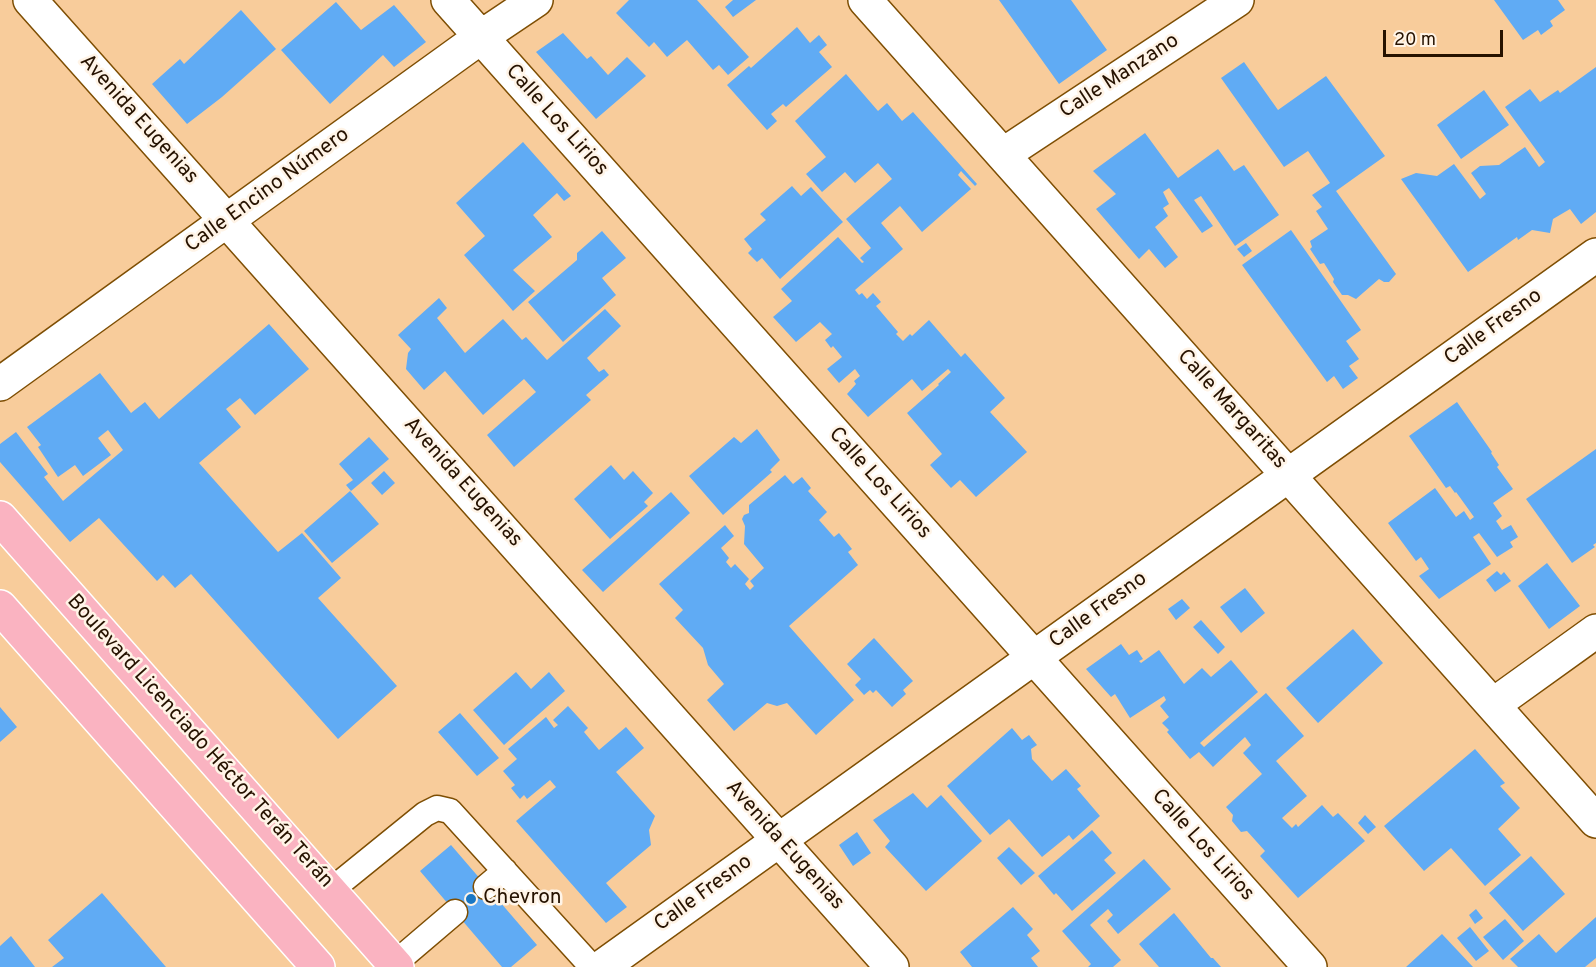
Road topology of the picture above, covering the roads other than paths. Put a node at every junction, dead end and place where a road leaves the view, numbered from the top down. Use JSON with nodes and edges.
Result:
{"nodes":[{"id":1,"x":30,"y":0,"type":"edge"},
{"id":2,"x":448,"y":0,"type":"edge"},
{"id":3,"x":536,"y":0,"type":"edge"},
{"id":4,"x":865,"y":0,"type":"edge"},
{"id":5,"x":1236,"y":0,"type":"edge"},
{"id":6,"x":481,"y":37,"type":"junction"},
{"id":7,"x":1004,"y":154,"type":"junction"},
{"id":8,"x":228,"y":220,"type":"junction"},
{"id":9,"x":1596,"y":255,"type":"edge"},
{"id":10,"x":0,"y":384,"type":"edge"},
{"id":11,"x":1288,"y":475,"type":"junction"},
{"id":12,"x":0,"y":518,"type":"edge"},
{"id":13,"x":0,"y":606,"type":"edge"},
{"id":14,"x":1596,"y":631,"type":"edge"},
{"id":15,"x":1034,"y":657,"type":"junction"},
{"id":16,"x":1493,"y":705,"type":"junction"},
{"id":17,"x":1596,"y":821,"type":"edge"},
{"id":18,"x":779,"y":841,"type":"junction"},
{"id":19,"x":505,"y":871,"type":"junction"},
{"id":20,"x":486,"y":886,"type":"dead end"},
{"id":21,"x":330,"y":891,"type":"junction"},
{"id":22,"x":455,"y":912,"type":"dead end"},
{"id":23,"x":396,"y":965,"type":"edge"},
{"id":24,"x":318,"y":967,"type":"edge"},
{"id":25,"x":592,"y":967,"type":"edge"},
{"id":26,"x":602,"y":967,"type":"edge"},
{"id":27,"x":892,"y":967,"type":"edge"},
{"id":28,"x":1310,"y":967,"type":"edge"}],
"edges":[{"from":1,"to":8,"type":"street","name":"Avenida Eugenias"},
{"from":2,"to":6,"type":"street","name":"Calle Los Lirios"},
{"from":3,"to":6,"type":"street","name":"Calle Encino Número"},
{"from":4,"to":7,"type":"street","name":"Calle Margaritas"},
{"from":5,"to":7,"type":"street","name":"Calle Manzano"},
{"from":6,"to":8,"type":"street","name":"Calle Encino Número"},
{"from":6,"to":15,"type":"street","name":"Calle Los Lirios"},
{"from":7,"to":11,"type":"street","name":"Calle Margaritas"},
{"from":8,"to":10,"type":"street","name":"Calle Encino Número"},
{"from":8,"to":18,"type":"street","name":"Avenida Eugenias"},
{"from":9,"to":11,"type":"street","name":"Calle Fresno"},
{"from":11,"to":15,"type":"street","name":"Calle Fresno"},
{"from":11,"to":16,"type":"street","name":"Calle Margaritas"},
{"from":12,"to":21,"type":"main road","name":"Boulevard Licenciado Héctor Terán Terán"},
{"from":13,"to":24,"type":"main road"},
{"from":14,"to":16,"type":"street"},
{"from":15,"to":18,"type":"street","name":"Calle Fresno"},
{"from":15,"to":28,"type":"street","name":"Calle Los Lirios"},
{"from":16,"to":17,"type":"street","name":"Calle Margaritas"},
{"from":18,"to":26,"type":"street","name":"Calle Fresno"},
{"from":18,"to":27,"type":"street","name":"Avenida Eugenias"},
{"from":19,"to":20,"type":"lane"},
{"from":19,"to":21,"type":"lane"},
{"from":19,"to":25,"type":"lane"},
{"from":21,"to":23,"type":"main road","name":"Boulevard Licenciado Héctor Terán Terán"},
{"from":22,"to":23,"type":"lane"}]}
